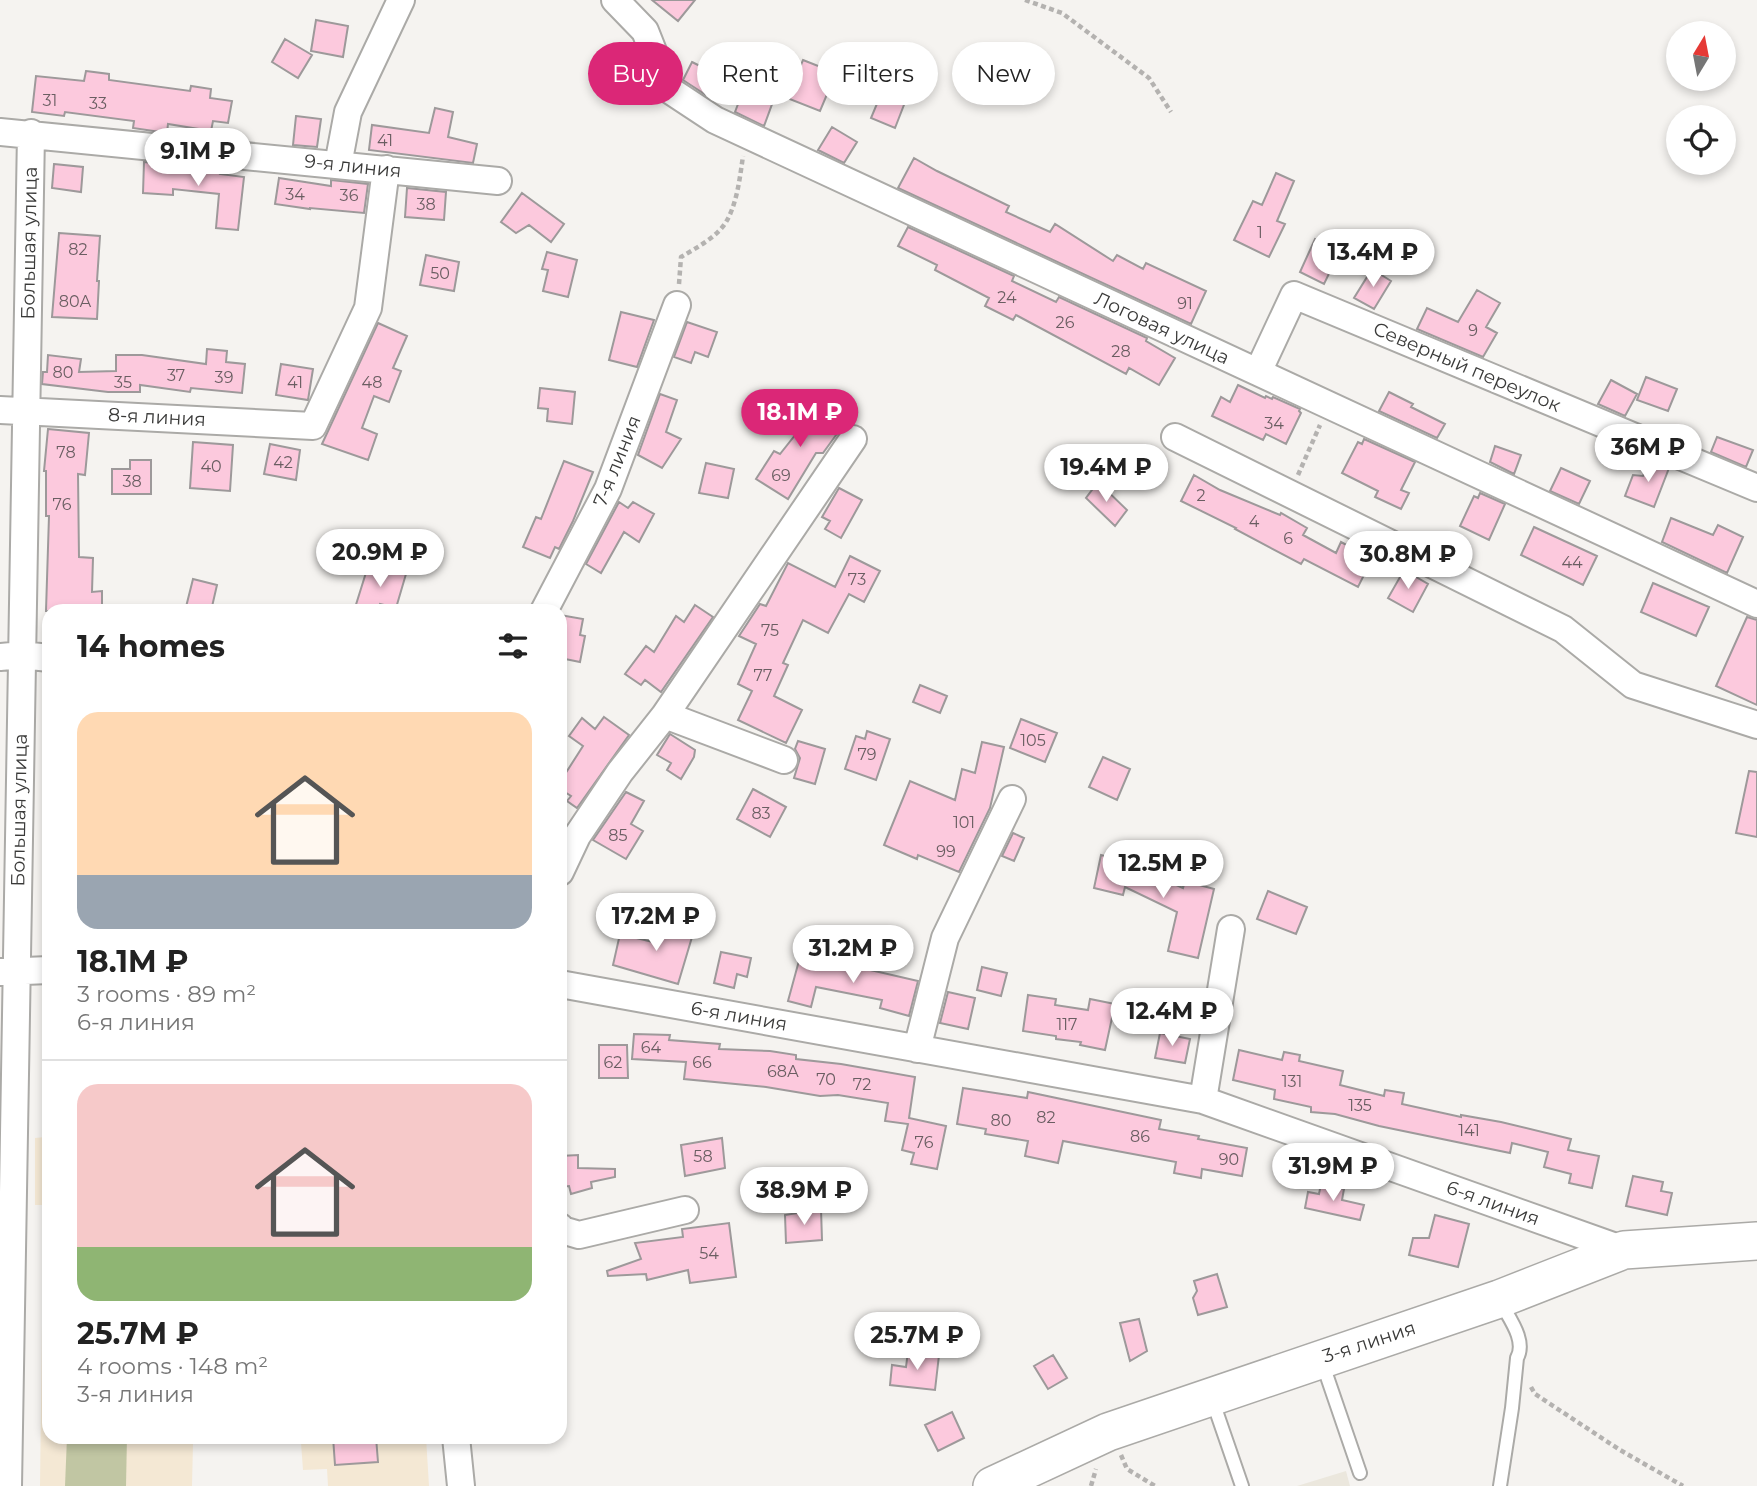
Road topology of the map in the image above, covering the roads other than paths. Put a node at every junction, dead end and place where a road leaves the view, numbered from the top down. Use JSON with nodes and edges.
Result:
{"nodes":[{"id":1,"x":401,"y":0,"type":"edge"},
{"id":2,"x":615,"y":0,"type":"edge"},
{"id":3,"x":0,"y":132,"type":"edge"},
{"id":4,"x":31,"y":134,"type":"junction"},
{"id":5,"x":338,"y":165,"type":"junction"},
{"id":6,"x":386,"y":169,"type":"junction"},
{"id":7,"x":498,"y":181,"type":"dead end"},
{"id":8,"x":677,"y":305,"type":"road end"},
{"id":9,"x":1258,"y":372,"type":"junction"},
{"id":10,"x":13,"y":410,"type":"edge"},
{"id":11,"x":1175,"y":437,"type":"dead end"},
{"id":12,"x":853,"y":439,"type":"dead end"},
{"id":13,"x":1757,"y":488,"type":"edge"},
{"id":14,"x":548,"y":604,"type":"edge"},
{"id":15,"x":1757,"y":604,"type":"edge"},
{"id":16,"x":11,"y":656,"type":"edge"},
{"id":17,"x":42,"y":658,"type":"edge"},
{"id":18,"x":665,"y":715,"type":"junction"},
{"id":19,"x":1757,"y":725,"type":"edge"},
{"id":20,"x":784,"y":760,"type":"dead end"},
{"id":21,"x":1012,"y":799,"type":"dead end"},
{"id":22,"x":567,"y":857,"type":"edge"},
{"id":23,"x":1231,"y":929,"type":"dead end"},
{"id":24,"x":42,"y":970,"type":"edge"},
{"id":25,"x":8,"y":971,"type":"edge"},
{"id":26,"x":567,"y":985,"type":"edge"},
{"id":27,"x":917,"y":1049,"type":"junction"},
{"id":28,"x":1203,"y":1100,"type":"junction"},
{"id":29,"x":685,"y":1210,"type":"dead end"},
{"id":30,"x":567,"y":1231,"type":"edge"},
{"id":31,"x":1757,"y":1241,"type":"edge"},
{"id":32,"x":1624,"y":1250,"type":"junction"},
{"id":33,"x":6,"y":1292,"type":"edge"},
{"id":34,"x":1499,"y":1299,"type":"junction"},
{"id":35,"x":1321,"y":1358,"type":"junction"},
{"id":36,"x":1211,"y":1395,"type":"junction"},
{"id":37,"x":457,"y":1444,"type":"edge"},
{"id":38,"x":1360,"y":1473,"type":"dead end"},
{"id":39,"x":8,"y":1486,"type":"edge"},
{"id":40,"x":461,"y":1486,"type":"edge"},
{"id":41,"x":992,"y":1486,"type":"edge"},
{"id":42,"x":1242,"y":1486,"type":"edge"},
{"id":43,"x":1500,"y":1486,"type":"edge"}],
"edges":[{"from":1,"to":5,"type":"street"},
{"from":2,"to":9,"type":"street","name":"Логовая улица"},
{"from":3,"to":4,"type":"street","name":"9-я линия"},
{"from":4,"to":5,"type":"street","name":"9-я линия"},
{"from":4,"to":10,"type":"street","name":"Большая улица"},
{"from":5,"to":6,"type":"street","name":"9-я линия"},
{"from":6,"to":7,"type":"street","name":"9-я линия"},
{"from":6,"to":10,"type":"street","name":"8-я линия"},
{"from":8,"to":14,"type":"street","name":"7-я линия"},
{"from":9,"to":13,"type":"street","name":"Северный переулок"},
{"from":9,"to":15,"type":"street","name":"Логовая улица"},
{"from":10,"to":16,"type":"street","name":"Большая улица"},
{"from":11,"to":19,"type":"street"},
{"from":12,"to":18,"type":"street"},
{"from":16,"to":17,"type":"street"},
{"from":16,"to":25,"type":"street","name":"Большая улица"},
{"from":18,"to":20,"type":"street"},
{"from":18,"to":22,"type":"street"},
{"from":21,"to":27,"type":"street"},
{"from":23,"to":28,"type":"street"},
{"from":24,"to":25,"type":"street"},
{"from":25,"to":33,"type":"street","name":"Большая улица"},
{"from":26,"to":27,"type":"street","name":"6-я линия"},
{"from":27,"to":28,"type":"street","name":"6-я линия"},
{"from":28,"to":32,"type":"street","name":"6-я линия"},
{"from":29,"to":30,"type":"street"},
{"from":31,"to":32,"type":"main road","name":"3-я линия"},
{"from":32,"to":34,"type":"main road","name":"3-я линия"},
{"from":33,"to":39,"type":"street","name":"Большая улица"},
{"from":34,"to":35,"type":"main road","name":"3-я линия"},
{"from":34,"to":43,"type":"lane"},
{"from":35,"to":36,"type":"main road","name":"3-я линия"},
{"from":35,"to":38,"type":"lane"},
{"from":36,"to":41,"type":"main road","name":"3-я линия"},
{"from":36,"to":42,"type":"lane"},
{"from":37,"to":40,"type":"street"}]}
